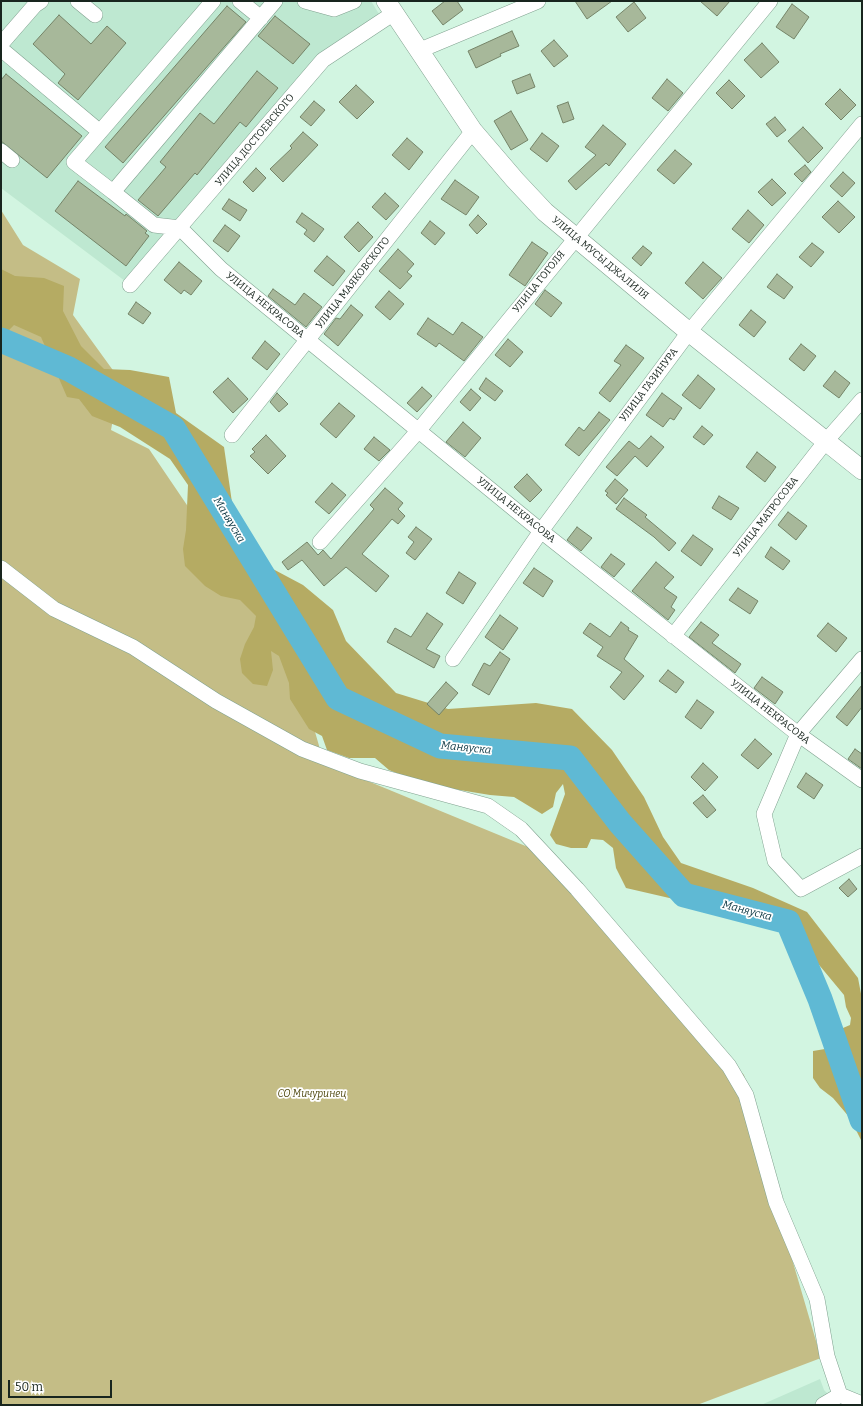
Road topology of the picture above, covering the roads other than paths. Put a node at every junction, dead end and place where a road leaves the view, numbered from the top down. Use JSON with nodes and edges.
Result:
{"nodes":[{"id":1,"x":41,"y":1,"type":"edge"},
{"id":2,"x":78,"y":1,"type":"edge"},
{"id":3,"x":213,"y":1,"type":"edge"},
{"id":4,"x":240,"y":1,"type":"edge"},
{"id":5,"x":275,"y":1,"type":"edge"},
{"id":6,"x":305,"y":1,"type":"edge"},
{"id":7,"x":354,"y":1,"type":"edge"},
{"id":8,"x":538,"y":1,"type":"edge"},
{"id":9,"x":770,"y":1,"type":"edge"},
{"id":10,"x":390,"y":7,"type":"edge"},
{"id":11,"x":95,"y":15,"type":"dead end"},
{"id":12,"x":261,"y":18,"type":"junction"},
{"id":13,"x":1,"y":44,"type":"edge"},
{"id":14,"x":1,"y":49,"type":"edge"},
{"id":15,"x":418,"y":51,"type":"junction"},
{"id":16,"x":862,"y":124,"type":"edge"},
{"id":17,"x":473,"y":130,"type":"junction"},
{"id":18,"x":100,"y":132,"type":"junction"},
{"id":19,"x":113,"y":192,"type":"junction"},
{"id":20,"x":180,"y":228,"type":"junction"},
{"id":21,"x":575,"y":239,"type":"junction"},
{"id":22,"x":130,"y":284,"type":"dead end"},
{"id":23,"x":689,"y":332,"type":"junction"},
{"id":24,"x":308,"y":340,"type":"junction"},
{"id":25,"x":862,"y":400,"type":"edge"},
{"id":26,"x":419,"y":430,"type":"junction"},
{"id":27,"x":232,"y":435,"type":"dead end"},
{"id":28,"x":826,"y":441,"type":"junction"},
{"id":29,"x":862,"y":470,"type":"edge"},
{"id":30,"x":541,"y":531,"type":"junction"},
{"id":31,"x":320,"y":542,"type":"dead end"},
{"id":32,"x":1,"y":568,"type":"edge"},
{"id":33,"x":673,"y":636,"type":"junction"},
{"id":34,"x":862,"y":659,"type":"edge"},
{"id":35,"x":452,"y":660,"type":"dead end"},
{"id":36,"x":798,"y":734,"type":"junction"},
{"id":37,"x":862,"y":780,"type":"edge"},
{"id":38,"x":862,"y":856,"type":"edge"},
{"id":39,"x":840,"y":1395,"type":"junction"},
{"id":40,"x":862,"y":1404,"type":"edge"},
{"id":41,"x":823,"y":1405,"type":"edge"}],
"edges":[{"from":1,"to":13,"type":"street"},
{"from":2,"to":11,"type":"street"},
{"from":3,"to":18,"type":"street"},
{"from":4,"to":12,"type":"street"},
{"from":5,"to":12,"type":"street"},
{"from":6,"to":7,"type":"street"},
{"from":8,"to":15,"type":"street"},
{"from":9,"to":21,"type":"street","name":"УЛИЦА ГОГОЛЯ"},
{"from":10,"to":15,"type":"main road","name":"УЛИЦА МУСЫ ДЖАЛИЛЯ"},
{"from":10,"to":20,"type":"street","name":"УЛИЦА ДОСТОЕВСКОГО"},
{"from":12,"to":19,"type":"street"},
{"from":14,"to":18,"type":"street"},
{"from":15,"to":17,"type":"main road","name":"УЛИЦА МУСЫ ДЖАЛИЛЯ"},
{"from":16,"to":23,"type":"street","name":"УЛИЦА ГАЗИНУРА"},
{"from":17,"to":21,"type":"main road","name":"УЛИЦА МУСЫ ДЖАЛИЛЯ"},
{"from":17,"to":24,"type":"street","name":"УЛИЦА МАЯКОВСКОГО"},
{"from":18,"to":19,"type":"street"},
{"from":19,"to":20,"type":"street"},
{"from":20,"to":22,"type":"street","name":"УЛИЦА ДОСТОЕВСКОГО"},
{"from":20,"to":24,"type":"street","name":"УЛИЦА НЕКРАСОВА"},
{"from":21,"to":23,"type":"main road","name":"УЛИЦА МУСЫ ДЖАЛИЛЯ"},
{"from":21,"to":26,"type":"street","name":"УЛИЦА ГОГОЛЯ"},
{"from":23,"to":28,"type":"main road","name":"УЛИЦА МУСЫ ДЖАЛИЛЯ"},
{"from":23,"to":30,"type":"street","name":"УЛИЦА ГАЗИНУРА"},
{"from":24,"to":26,"type":"street","name":"УЛИЦА НЕКРАСОВА"},
{"from":24,"to":27,"type":"street","name":"УЛИЦА МАЯКОВСКОГО"},
{"from":25,"to":28,"type":"street","name":"УЛИЦА МАТРОСОВА"},
{"from":26,"to":30,"type":"street","name":"УЛИЦА НЕКРАСОВА"},
{"from":26,"to":31,"type":"street","name":"УЛИЦА ГОГОЛЯ"},
{"from":28,"to":29,"type":"main road","name":"УЛИЦА МУСЫ ДЖАЛИЛЯ"},
{"from":28,"to":33,"type":"street","name":"УЛИЦА МАТРОСОВА"},
{"from":30,"to":33,"type":"street","name":"УЛИЦА НЕКРАСОВА"},
{"from":30,"to":35,"type":"street","name":"УЛИЦА ГАЗИНУРА"},
{"from":32,"to":39,"type":"street"},
{"from":33,"to":36,"type":"street","name":"УЛИЦА НЕКРАСОВА"},
{"from":34,"to":36,"type":"street"},
{"from":36,"to":37,"type":"street","name":"УЛИЦА НЕКРАСОВА"},
{"from":36,"to":38,"type":"street"},
{"from":39,"to":40,"type":"street"},
{"from":39,"to":41,"type":"street"}]}
